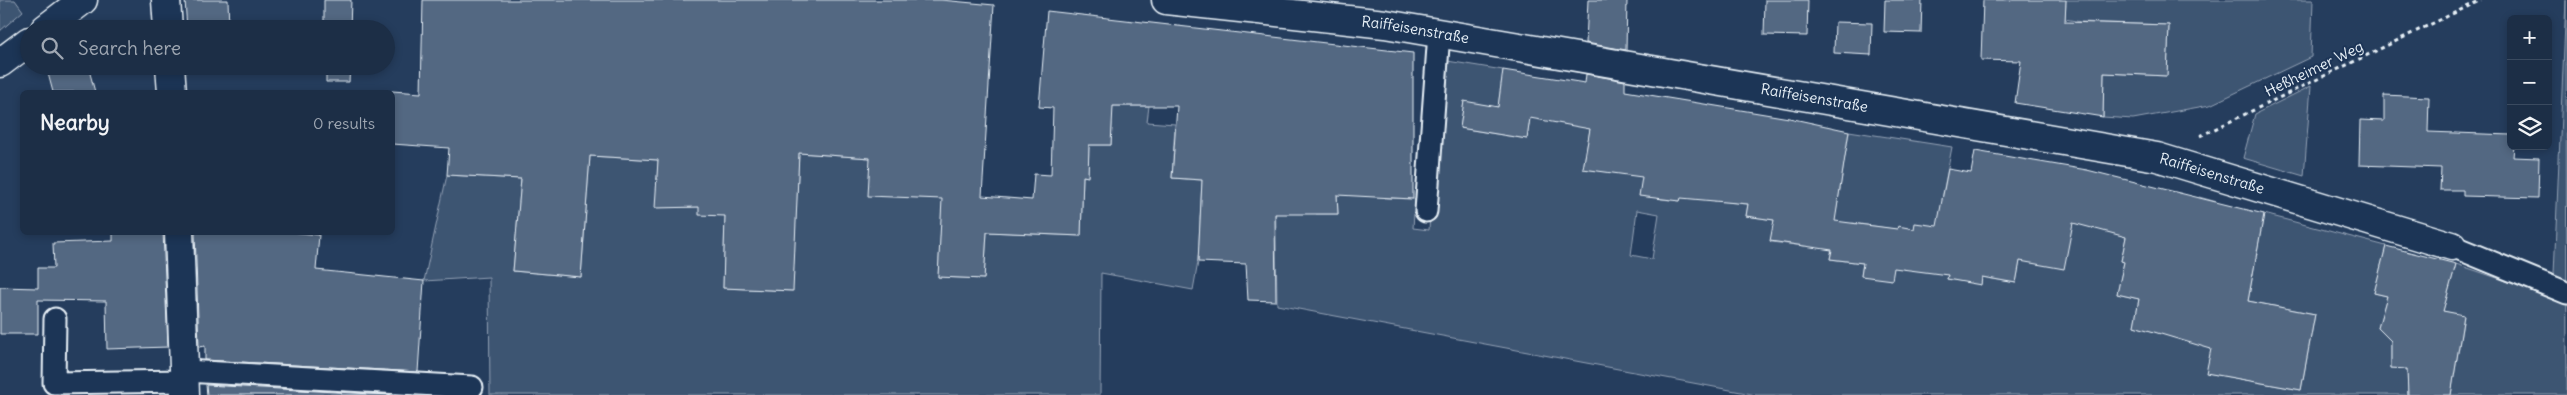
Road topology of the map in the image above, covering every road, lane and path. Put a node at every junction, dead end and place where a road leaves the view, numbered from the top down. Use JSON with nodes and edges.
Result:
{"nodes":[{"id":1,"x":166,"y":0,"type":"edge"},
{"id":2,"x":1166,"y":0,"type":"edge"},
{"id":3,"x":2482,"y":0,"type":"edge"},
{"id":4,"x":167,"y":20,"type":"edge"},
{"id":5,"x":1439,"y":33,"type":"junction"},
{"id":6,"x":20,"y":48,"type":"edge"},
{"id":7,"x":0,"y":63,"type":"edge"},
{"id":8,"x":171,"y":75,"type":"edge"},
{"id":9,"x":172,"y":90,"type":"edge"},
{"id":10,"x":2157,"y":157,"type":"junction"},
{"id":11,"x":1426,"y":211,"type":"dead end"},
{"id":12,"x":179,"y":235,"type":"edge"},
{"id":13,"x":2452,"y":246,"type":"joint"},
{"id":14,"x":2567,"y":293,"type":"edge"},
{"id":15,"x":55,"y":320,"type":"dead end"},
{"id":16,"x":185,"y":382,"type":"edge"},
{"id":17,"x":472,"y":387,"type":"dead end"}],
"edges":[{"from":1,"to":4,"type":"street"},
{"from":2,"to":5,"type":"street","name":"Raiffeisenstraße"},
{"from":3,"to":10,"type":"path","name":"Heßheimer Weg"},
{"from":5,"to":10,"type":"street","name":"Raiffeisenstraße"},
{"from":5,"to":11,"type":"lane"},
{"from":6,"to":7,"type":"street"},
{"from":8,"to":9,"type":"street"},
{"from":10,"to":13,"type":"street","name":"Raiffeisenstraße"},
{"from":12,"to":16,"type":"street"},
{"from":13,"to":14,"type":"lane"},
{"from":15,"to":16,"type":"lane"},
{"from":16,"to":17,"type":"lane"}]}
